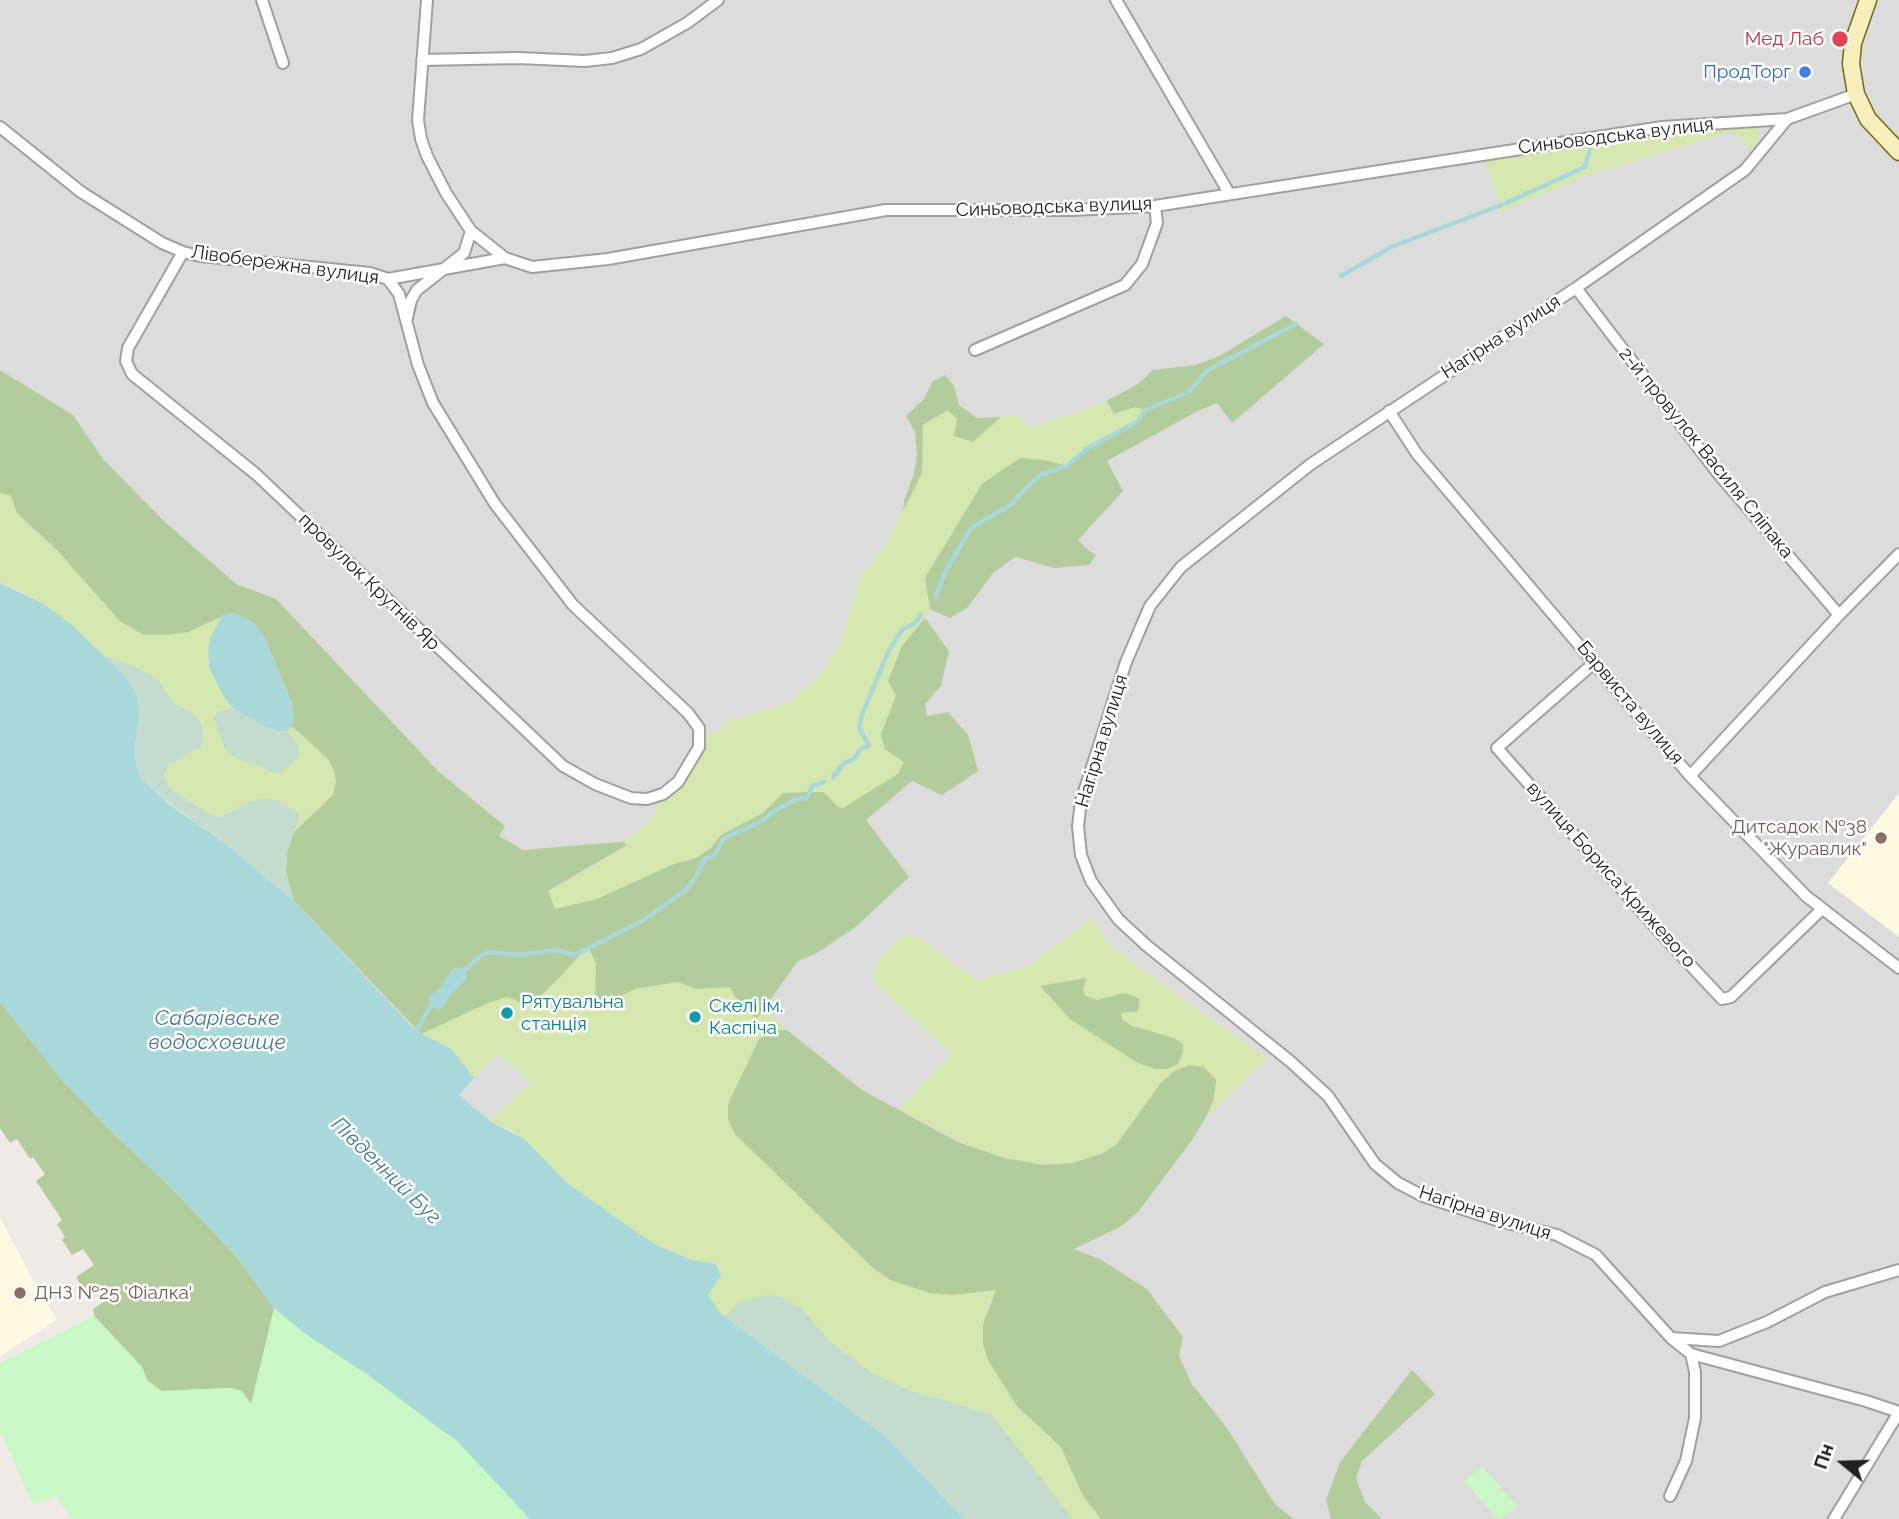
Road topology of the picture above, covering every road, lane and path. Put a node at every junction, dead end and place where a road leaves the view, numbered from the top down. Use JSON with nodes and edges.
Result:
{"nodes":[{"id":1,"x":262,"y":0,"type":"edge"},
{"id":2,"x":427,"y":0,"type":"edge"},
{"id":3,"x":718,"y":0,"type":"edge"},
{"id":4,"x":1116,"y":0,"type":"edge"},
{"id":5,"x":1868,"y":0,"type":"edge"},
{"id":6,"x":422,"y":60,"type":"junction"},
{"id":7,"x":284,"y":64,"type":"dead end"},
{"id":8,"x":1856,"y":94,"type":"junction"},
{"id":9,"x":1787,"y":119,"type":"junction"},
{"id":10,"x":0,"y":127,"type":"edge"},
{"id":11,"x":1899,"y":152,"type":"edge"},
{"id":12,"x":1229,"y":193,"type":"junction"},
{"id":13,"x":1155,"y":206,"type":"junction"},
{"id":14,"x":471,"y":231,"type":"junction"},
{"id":15,"x":183,"y":252,"type":"junction"},
{"id":16,"x":505,"y":258,"type":"junction"},
{"id":17,"x":440,"y":271,"type":"junction"},
{"id":18,"x":388,"y":279,"type":"junction"},
{"id":19,"x":1576,"y":288,"type":"junction"},
{"id":20,"x":407,"y":318,"type":"junction"},
{"id":21,"x":975,"y":350,"type":"dead end"},
{"id":22,"x":1389,"y":411,"type":"junction"},
{"id":23,"x":1899,"y":554,"type":"edge"},
{"id":24,"x":1839,"y":615,"type":"junction"},
{"id":25,"x":1595,"y":662,"type":"junction"},
{"id":26,"x":699,"y":728,"type":"joint"},
{"id":27,"x":1690,"y":776,"type":"junction"},
{"id":28,"x":1821,"y":910,"type":"junction"},
{"id":29,"x":1899,"y":968,"type":"edge"},
{"id":30,"x":1899,"y":1270,"type":"edge"},
{"id":31,"x":1671,"y":1338,"type":"junction"},
{"id":32,"x":1691,"y":1354,"type":"junction"},
{"id":33,"x":1899,"y":1412,"type":"edge"},
{"id":34,"x":1670,"y":1496,"type":"dead end"},
{"id":35,"x":1834,"y":1519,"type":"edge"}],
"edges":[{"from":1,"to":7,"type":"street"},
{"from":2,"to":6,"type":"street","name":"Синьоводська вулиця"},
{"from":3,"to":6,"type":"street"},
{"from":4,"to":12,"type":"street"},
{"from":5,"to":8,"type":"street"},
{"from":6,"to":14,"type":"street","name":"Синьоводська вулиця"},
{"from":8,"to":9,"type":"street","name":"Синьоводська вулиця"},
{"from":8,"to":11,"type":"street"},
{"from":9,"to":12,"type":"street","name":"Синьоводська вулиця"},
{"from":9,"to":19,"type":"street","name":"Нагірна вулиця"},
{"from":10,"to":15,"type":"street","name":"Лівобережна вулиця"},
{"from":12,"to":13,"type":"street","name":"Синьоводська вулиця"},
{"from":13,"to":16,"type":"street","name":"Синьоводська вулиця"},
{"from":13,"to":21,"type":"street"},
{"from":14,"to":16,"type":"street","name":"Синьоводська вулиця"},
{"from":14,"to":17,"type":"street"},
{"from":15,"to":18,"type":"street","name":"Лівобережна вулиця"},
{"from":15,"to":26,"type":"street","name":"провулок Крутнів Яр"},
{"from":16,"to":17,"type":"street"},
{"from":17,"to":18,"type":"street"},
{"from":17,"to":20,"type":"street"},
{"from":18,"to":20,"type":"street","name":"Лівобережна вулиця"},
{"from":19,"to":22,"type":"street","name":"Нагірна вулиця"},
{"from":19,"to":24,"type":"street","name":"2-й провулок Василя Сліпака"},
{"from":20,"to":26,"type":"street","name":"Лівобережна вулиця"},
{"from":22,"to":25,"type":"street","name":"Барвиста вулиця"},
{"from":22,"to":31,"type":"street","name":"Нагірна вулиця"},
{"from":23,"to":24,"type":"street"},
{"from":24,"to":27,"type":"street"},
{"from":25,"to":27,"type":"street","name":"Барвиста вулиця"},
{"from":25,"to":28,"type":"street","name":"вулиця Бориса Крижевого"},
{"from":27,"to":28,"type":"street","name":"Барвиста вулиця"},
{"from":28,"to":29,"type":"street","name":"Барвиста вулиця"},
{"from":30,"to":31,"type":"street"},
{"from":31,"to":32,"type":"street","name":"Нагірна вулиця"},
{"from":32,"to":33,"type":"street"},
{"from":32,"to":34,"type":"street"},
{"from":33,"to":35,"type":"street"}]}
